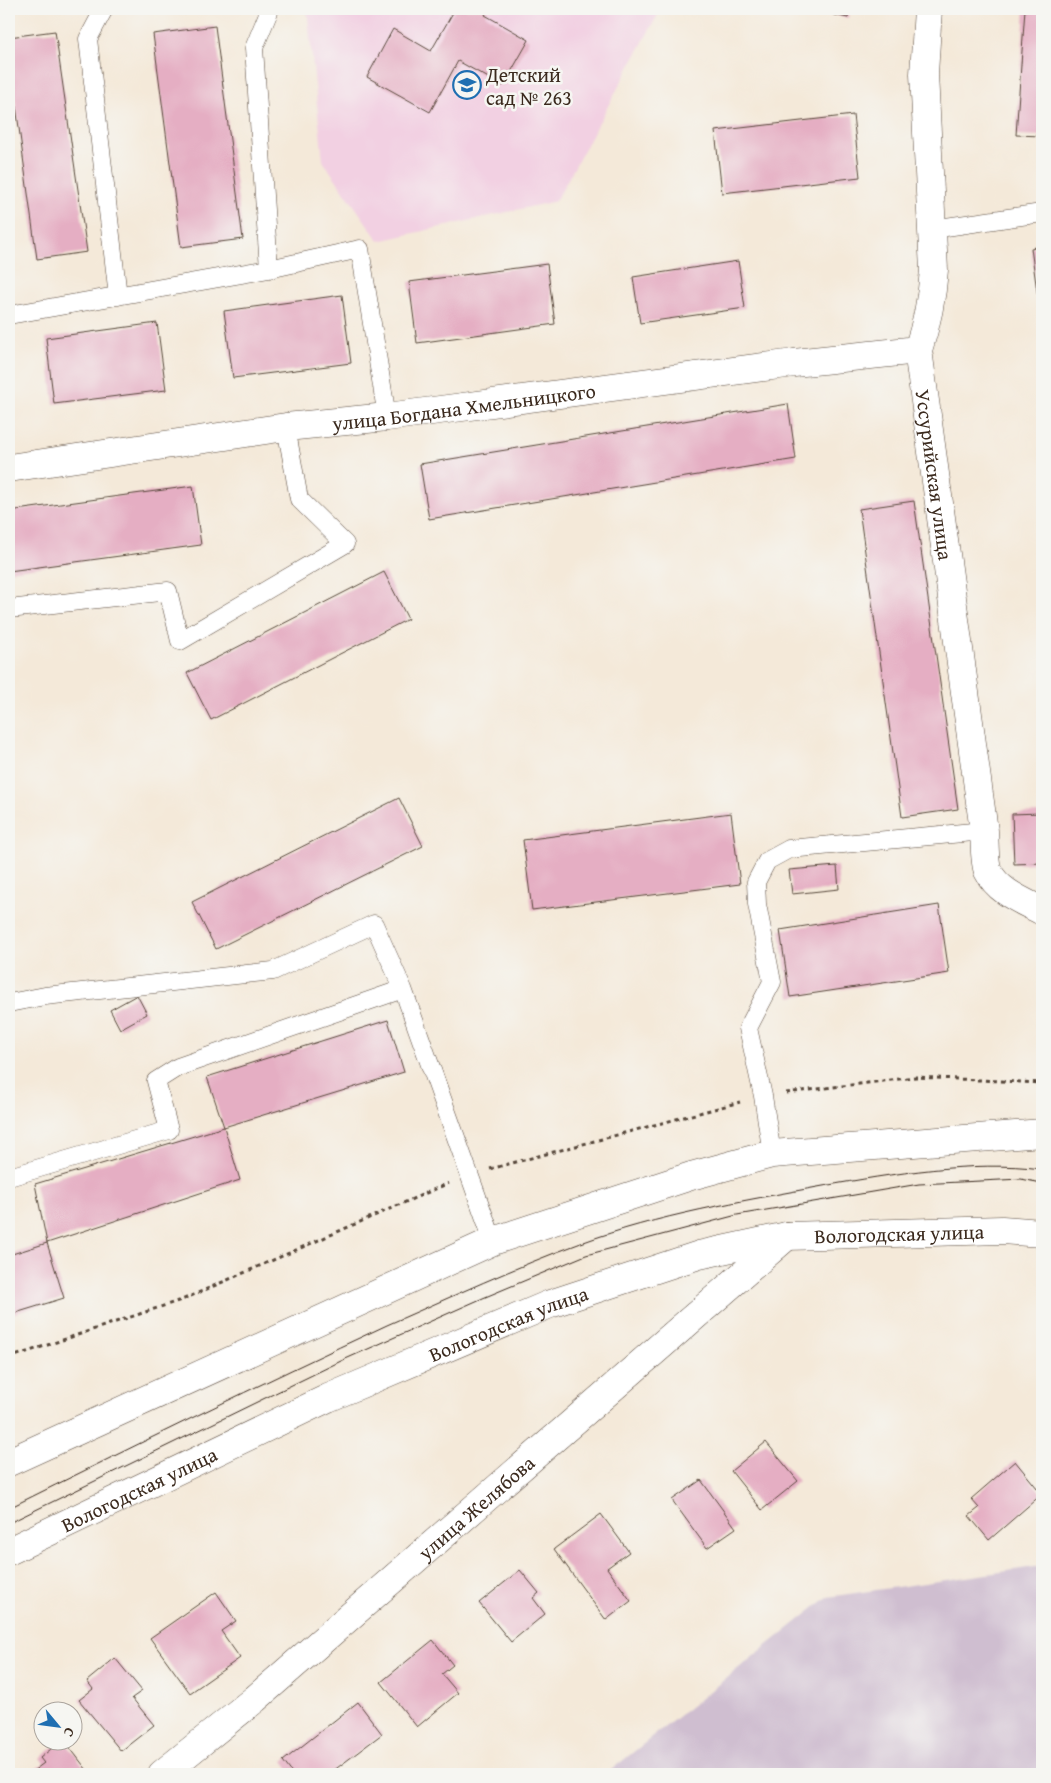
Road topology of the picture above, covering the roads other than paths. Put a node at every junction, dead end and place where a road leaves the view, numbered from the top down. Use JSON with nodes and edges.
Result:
{"nodes":[{"id":1,"x":104,"y":9,"type":"edge"},
{"id":2,"x":270,"y":9,"type":"edge"},
{"id":3,"x":928,"y":9,"type":"edge"},
{"id":4,"x":1042,"y":213,"type":"edge"},
{"id":5,"x":932,"y":229,"type":"junction"},
{"id":6,"x":269,"y":269,"type":"junction"},
{"id":7,"x":118,"y":296,"type":"junction"},
{"id":8,"x":9,"y":315,"type":"edge"},
{"id":9,"x":918,"y":350,"type":"junction"},
{"id":10,"x":387,"y":417,"type":"junction"},
{"id":11,"x":286,"y":427,"type":"junction"},
{"id":12,"x":9,"y":468,"type":"edge"},
{"id":13,"x":9,"y":609,"type":"edge"},
{"id":14,"x":984,"y":831,"type":"junction"},
{"id":15,"x":1042,"y":911,"type":"edge"},
{"id":16,"x":403,"y":989,"type":"junction"},
{"id":17,"x":9,"y":1003,"type":"edge"},
{"id":18,"x":1042,"y":1133,"type":"edge"},
{"id":19,"x":772,"y":1154,"type":"junction"},
{"id":20,"x":9,"y":1177,"type":"edge"},
{"id":21,"x":1042,"y":1233,"type":"edge"},
{"id":22,"x":787,"y":1236,"type":"junction"},
{"id":23,"x":493,"y":1241,"type":"junction"},
{"id":24,"x":9,"y":1462,"type":"edge"},
{"id":25,"x":9,"y":1551,"type":"edge"},
{"id":26,"x":162,"y":1774,"type":"edge"}],
"edges":[{"from":1,"to":7,"type":"lane"},
{"from":2,"to":6,"type":"lane"},
{"from":3,"to":5,"type":"street","name":"Уссурийская улица"},
{"from":4,"to":5,"type":"lane"},
{"from":5,"to":9,"type":"street","name":"Уссурийская улица"},
{"from":6,"to":7,"type":"lane"},
{"from":6,"to":10,"type":"lane"},
{"from":7,"to":8,"type":"lane"},
{"from":9,"to":10,"type":"street","name":"улица Богдана Хмельницкого"},
{"from":9,"to":14,"type":"street","name":"Уссурийская улица"},
{"from":10,"to":11,"type":"street","name":"улица Богдана Хмельницкого"},
{"from":11,"to":12,"type":"street","name":"улица Богдана Хмельницкого"},
{"from":11,"to":13,"type":"lane"},
{"from":14,"to":15,"type":"street","name":"Уссурийская улица"},
{"from":14,"to":19,"type":"lane"},
{"from":16,"to":17,"type":"lane"},
{"from":16,"to":20,"type":"lane"},
{"from":16,"to":23,"type":"lane"},
{"from":18,"to":19,"type":"street"},
{"from":19,"to":23,"type":"street"},
{"from":21,"to":22,"type":"street","name":"Вологодская улица"},
{"from":22,"to":25,"type":"street","name":"Вологодская улица"},
{"from":22,"to":26,"type":"street","name":"улица Желябова"},
{"from":23,"to":24,"type":"street"}]}
